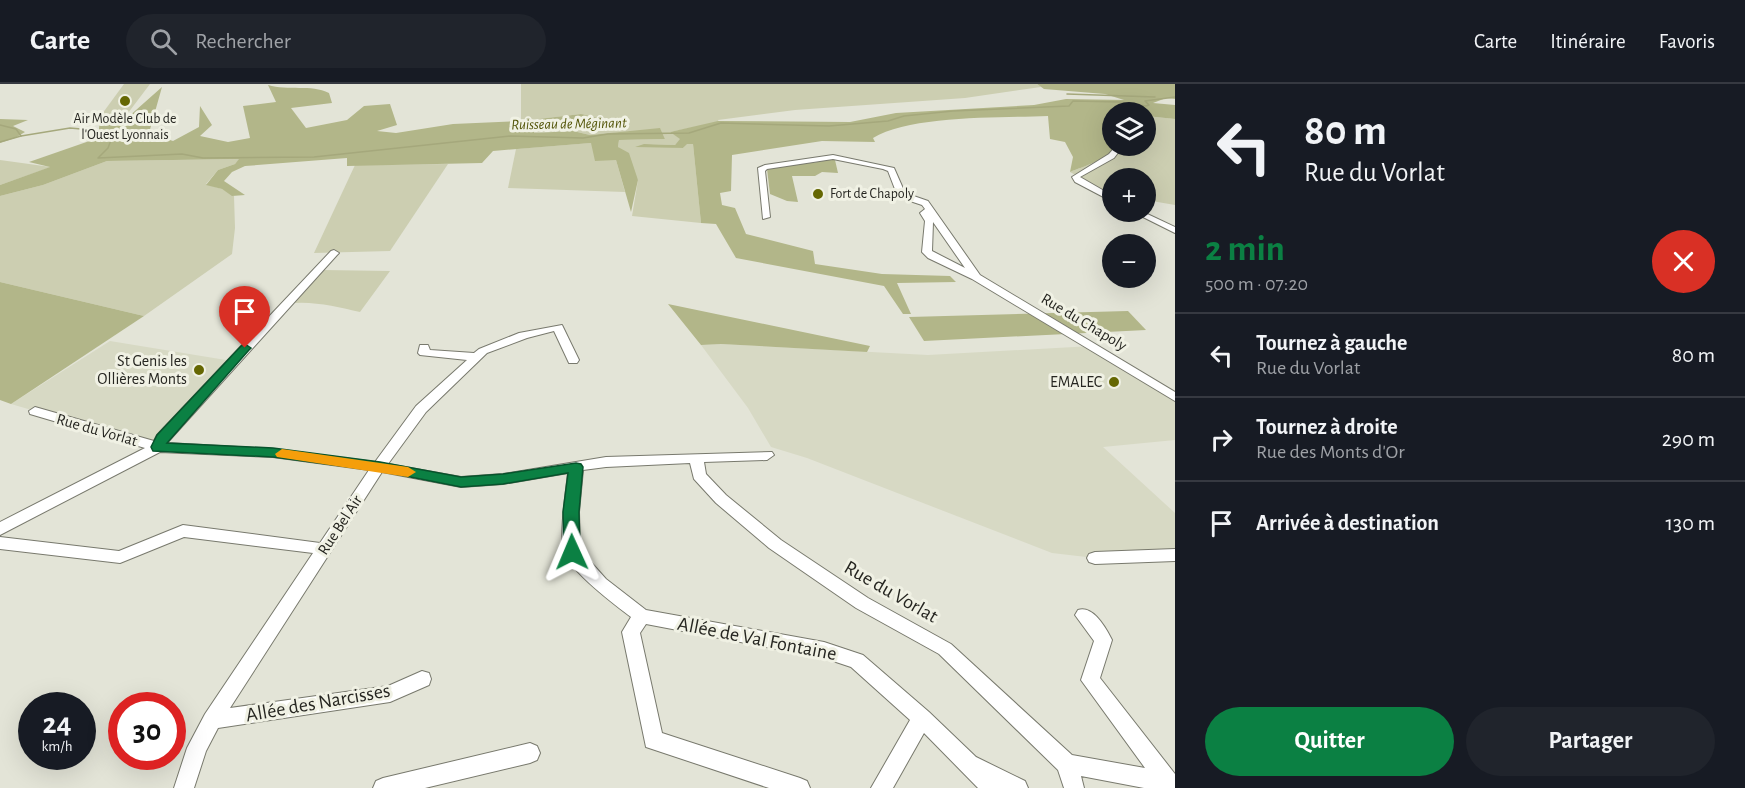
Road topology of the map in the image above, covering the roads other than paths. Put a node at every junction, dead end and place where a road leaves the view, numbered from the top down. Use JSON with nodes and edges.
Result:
{"nodes":[{"id":1,"x":1110,"y":156,"type":"edge"},
{"id":2,"x":1102,"y":193,"type":"edge"},
{"id":3,"x":930,"y":210,"type":"junction"},
{"id":4,"x":766,"y":217,"type":"dead end"},
{"id":5,"x":1156,"y":221,"type":"edge"},
{"id":6,"x":1175,"y":230,"type":"edge"},
{"id":7,"x":334,"y":253,"type":"dead end"},
{"id":8,"x":976,"y":277,"type":"junction"},
{"id":9,"x":424,"y":347,"type":"dead end"},
{"id":10,"x":477,"y":357,"type":"junction"},
{"id":11,"x":573,"y":360,"type":"dead end"},
{"id":12,"x":1175,"y":397,"type":"edge"},
{"id":13,"x":35,"y":411,"type":"dead end"},
{"id":14,"x":158,"y":447,"type":"junction"},
{"id":15,"x":767,"y":455,"type":"dead end"},
{"id":16,"x":696,"y":459,"type":"junction"},
{"id":17,"x":380,"y":466,"type":"junction"},
{"id":18,"x":576,"y":467,"type":"junction"},
{"id":19,"x":0,"y":529,"type":"edge"},
{"id":20,"x":0,"y":543,"type":"edge"},
{"id":21,"x":324,"y":549,"type":"junction"},
{"id":22,"x":1175,"y":555,"type":"edge"},
{"id":23,"x":1095,"y":558,"type":"dead end"},
{"id":24,"x":1084,"y":615,"type":"dead end"},
{"id":25,"x":642,"y":616,"type":"junction"},
{"id":26,"x":422,"y":679,"type":"dead end"},
{"id":27,"x":922,"y":718,"type":"junction"},
{"id":28,"x":212,"y":720,"type":"junction"},
{"id":29,"x":530,"y":753,"type":"dead end"},
{"id":30,"x":967,"y":762,"type":"junction"},
{"id":31,"x":1067,"y":764,"type":"junction"},
{"id":32,"x":1172,"y":783,"type":"edge"},
{"id":33,"x":184,"y":788,"type":"edge"},
{"id":34,"x":383,"y":788,"type":"edge"},
{"id":35,"x":800,"y":788,"type":"edge"},
{"id":36,"x":881,"y":788,"type":"edge"},
{"id":37,"x":993,"y":788,"type":"edge"},
{"id":38,"x":1018,"y":788,"type":"edge"},
{"id":39,"x":1074,"y":788,"type":"edge"}],
"edges":[{"from":1,"to":2,"type":"street"},
{"from":3,"to":4,"type":"street","name":"Rue du Chapoly"},
{"from":3,"to":8,"type":"street","name":"Rue du Chapoly"},
{"from":3,"to":8,"type":"street","name":"Rue du Chapoly"},
{"from":5,"to":6,"type":"street"},
{"from":7,"to":14,"type":"street"},
{"from":8,"to":12,"type":"street","name":"Rue du Chapoly"},
{"from":9,"to":10,"type":"street"},
{"from":10,"to":11,"type":"street","name":"Rue Bel Air"},
{"from":10,"to":17,"type":"street","name":"Rue Bel Air"},
{"from":13,"to":14,"type":"street","name":"Rue du Vorlat"},
{"from":14,"to":17,"type":"street","name":"Rue du Vorlat"},
{"from":14,"to":19,"type":"street"},
{"from":15,"to":16,"type":"street","name":"Rue du Vorlat"},
{"from":16,"to":18,"type":"street","name":"Rue du Vorlat"},
{"from":16,"to":31,"type":"street","name":"Rue du Vorlat"},
{"from":17,"to":18,"type":"street","name":"Rue du Vorlat"},
{"from":17,"to":21,"type":"street","name":"Rue Bel Air"},
{"from":18,"to":25,"type":"street","name":"Allée de Val Fontaine"},
{"from":20,"to":21,"type":"street"},
{"from":21,"to":28,"type":"street","name":"Rue Bel Air"},
{"from":22,"to":23,"type":"street"},
{"from":24,"to":32,"type":"street"},
{"from":25,"to":27,"type":"street","name":"Allée de Val Fontaine"},
{"from":25,"to":35,"type":"street"},
{"from":26,"to":28,"type":"street","name":"Allée des Narcisses"},
{"from":27,"to":30,"type":"street","name":"Allée de Val Fontaine"},
{"from":27,"to":36,"type":"street"},
{"from":28,"to":33,"type":"street","name":"Rue Bel Air"},
{"from":29,"to":34,"type":"street"},
{"from":30,"to":37,"type":"street","name":"Allée de Val Fontaine"},
{"from":30,"to":38,"type":"street","name":"Allée de Val Fontaine"},
{"from":31,"to":32,"type":"street"},
{"from":31,"to":39,"type":"street"}]}
